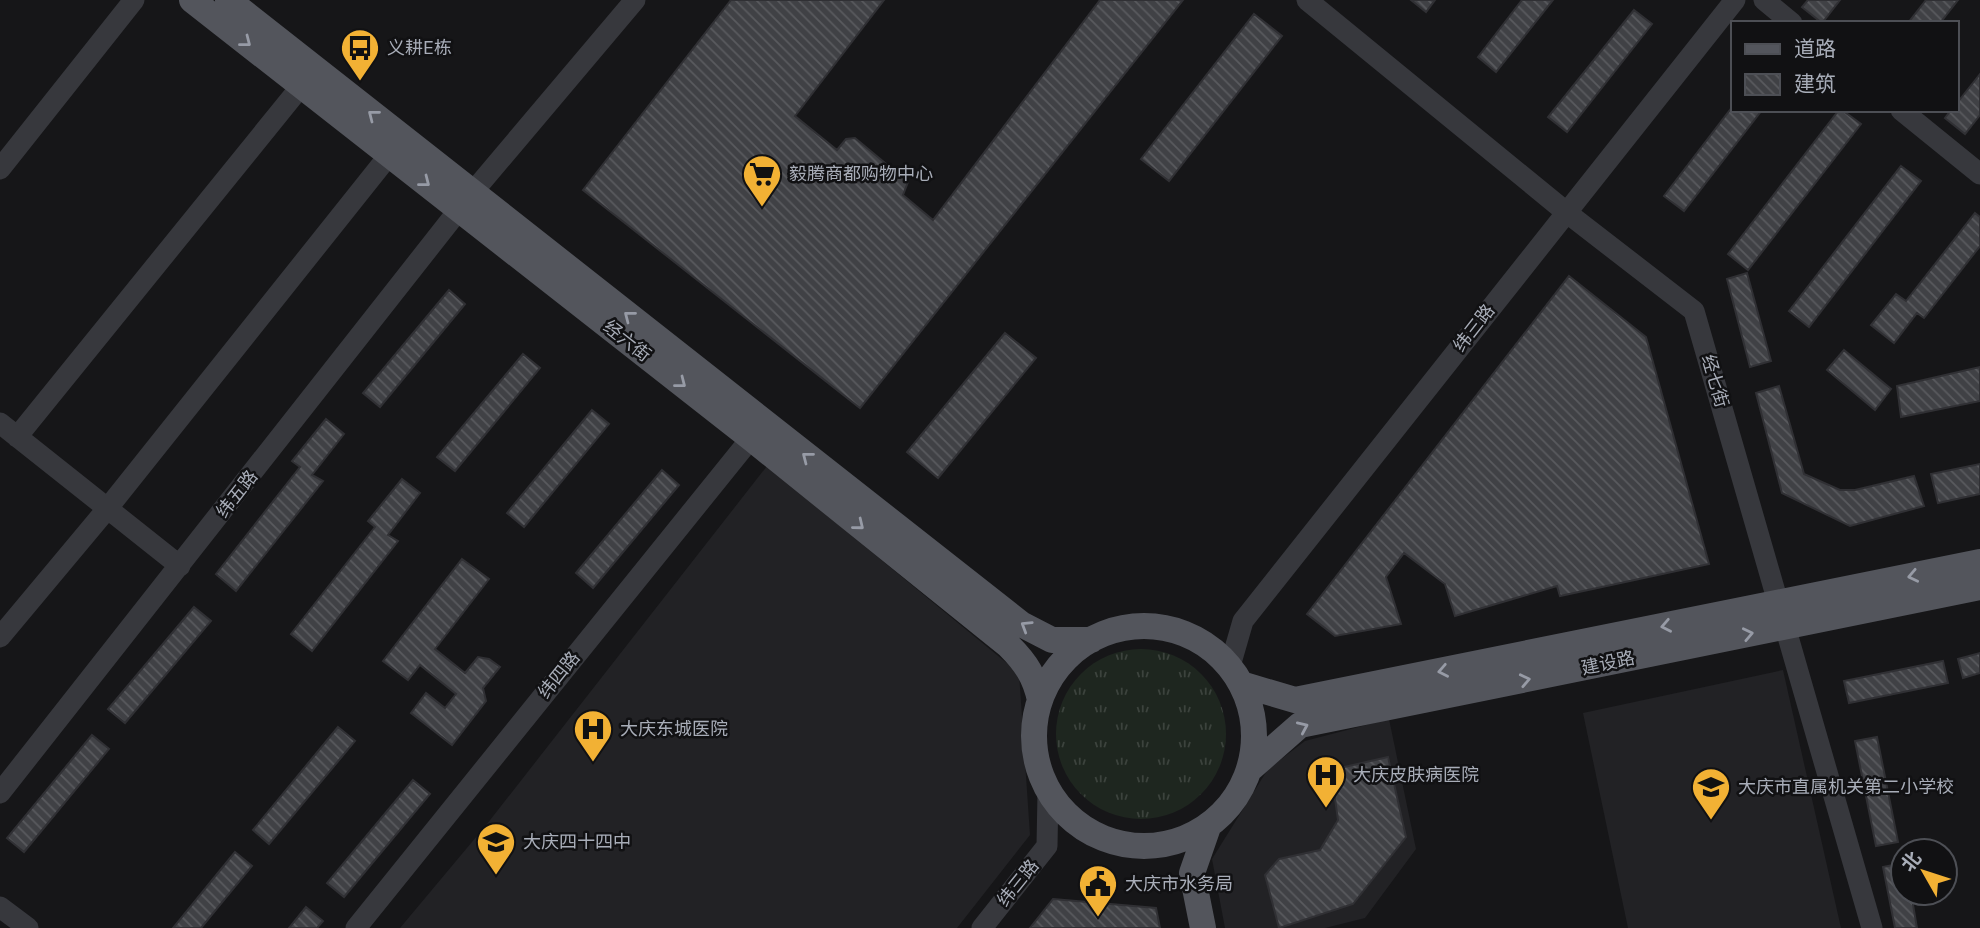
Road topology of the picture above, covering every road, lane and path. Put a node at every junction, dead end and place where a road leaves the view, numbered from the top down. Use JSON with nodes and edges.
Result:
{"nodes":[{"id":1,"x":134,"y":0,"type":"edge"},
{"id":2,"x":192,"y":0,"type":"edge"},
{"id":3,"x":228,"y":0,"type":"edge"},
{"id":4,"x":1307,"y":0,"type":"edge"},
{"id":5,"x":1735,"y":0,"type":"edge"},
{"id":6,"x":1763,"y":0,"type":"edge"},
{"id":7,"x":631,"y":1,"type":"edge"},
{"id":8,"x":1789,"y":21,"type":"edge"},
{"id":9,"x":302,"y":85,"type":"junction"},
{"id":10,"x":1902,"y":112,"type":"edge"},
{"id":11,"x":390,"y":154,"type":"junction"},
{"id":12,"x":0,"y":169,"type":"edge"},
{"id":13,"x":1980,"y":174,"type":"edge"},
{"id":14,"x":466,"y":201,"type":"junction"},
{"id":15,"x":1566,"y":212,"type":"junction"},
{"id":16,"x":0,"y":423,"type":"edge"},
{"id":17,"x":757,"y":430,"type":"junction"},
{"id":18,"x":17,"y":437,"type":"junction"},
{"id":19,"x":107,"y":509,"type":"junction"},
{"id":20,"x":1980,"y":562,"type":"edge"},
{"id":21,"x":180,"y":566,"type":"junction"},
{"id":22,"x":1980,"y":587,"type":"edge"},
{"id":23,"x":1784,"y":615,"type":"junction"},
{"id":24,"x":0,"y":637,"type":"edge"},
{"id":25,"x":1091,"y":640,"type":"junction"},
{"id":26,"x":1236,"y":675,"type":"junction"},
{"id":27,"x":1040,"y":700,"type":"junction"},
{"id":28,"x":1250,"y":769,"type":"junction"},
{"id":29,"x":0,"y":793,"type":"edge"},
{"id":30,"x":1048,"y":793,"type":"junction"},
{"id":31,"x":1208,"y":827,"type":"junction"},
{"id":32,"x":0,"y":906,"type":"edge"},
{"id":33,"x":28,"y":928,"type":"edge"},
{"id":34,"x":356,"y":928,"type":"edge"},
{"id":35,"x":982,"y":928,"type":"edge"},
{"id":36,"x":1203,"y":928,"type":"edge"},
{"id":37,"x":1872,"y":928,"type":"edge"}],
"edges":[{"from":1,"to":12,"type":"street"},
{"from":2,"to":9,"type":"main road","name":"经六街","one_way":true},
{"from":14,"to":3,"type":"main road","name":"经六街","one_way":true},
{"from":4,"to":15,"type":"street","name":"经七街"},
{"from":5,"to":15,"type":"street","name":"纬三路"},
{"from":6,"to":8,"type":"street"},
{"from":7,"to":14,"type":"street","name":"纬五路"},
{"from":9,"to":11,"type":"main road","name":"经六街"},
{"from":9,"to":18,"type":"street"},
{"from":10,"to":13,"type":"street"},
{"from":11,"to":14,"type":"main road","name":"经六街","one_way":true},
{"from":11,"to":19,"type":"street"},
{"from":14,"to":17,"type":"main road","name":"经六街"},
{"from":14,"to":21,"type":"street","name":"纬五路"},
{"from":15,"to":23,"type":"street","name":"经七街"},
{"from":15,"to":26,"type":"street","name":"纬三路"},
{"from":16,"to":18,"type":"street"},
{"from":25,"to":17,"type":"main road","name":"经六街","one_way":true},
{"from":17,"to":27,"type":"main road","name":"经六街","one_way":true},
{"from":17,"to":34,"type":"street","name":"纬四路"},
{"from":18,"to":19,"type":"street"},
{"from":19,"to":21,"type":"street"},
{"from":19,"to":24,"type":"street"},
{"from":20,"to":23,"type":"main road","name":"建设路","one_way":true},
{"from":21,"to":29,"type":"street","name":"纬五路"},
{"from":22,"to":23,"type":"main road","name":"建设路"},
{"from":23,"to":26,"type":"main road","name":"建设路","one_way":true},
{"from":28,"to":23,"type":"main road","name":"建设路","one_way":true},
{"from":23,"to":37,"type":"street","name":"经七街"},
{"from":25,"to":26,"type":"main road"},
{"from":25,"to":27,"type":"main road"},
{"from":26,"to":28,"type":"main road"},
{"from":27,"to":30,"type":"main road"},
{"from":28,"to":31,"type":"main road"},
{"from":30,"to":31,"type":"main road"},
{"from":30,"to":35,"type":"street","name":"纬三路"},
{"from":31,"to":36,"type":"main road"},
{"from":32,"to":33,"type":"street"}]}
